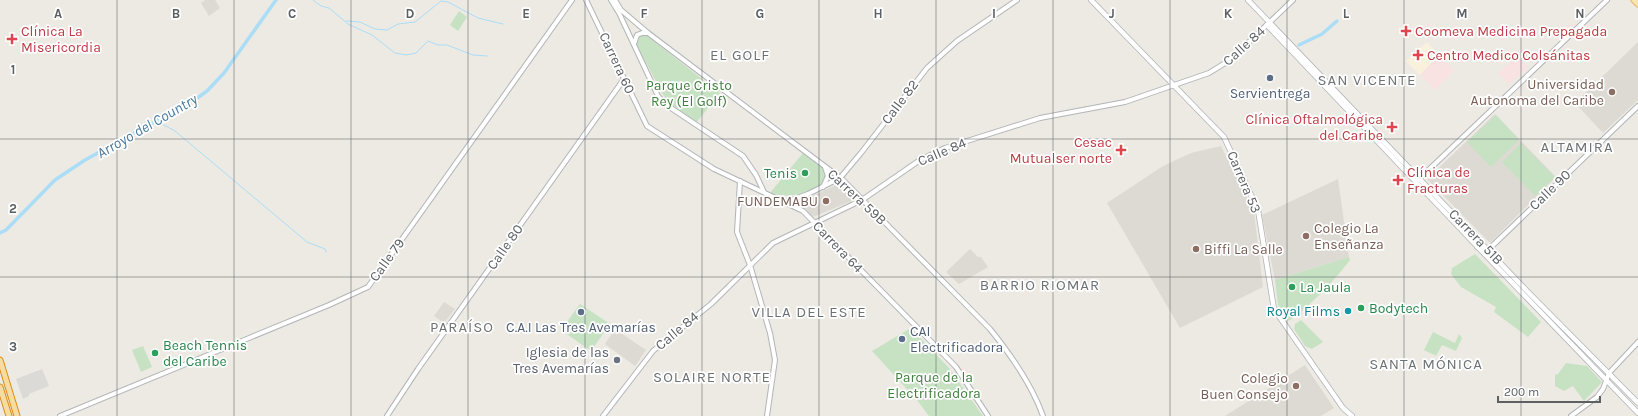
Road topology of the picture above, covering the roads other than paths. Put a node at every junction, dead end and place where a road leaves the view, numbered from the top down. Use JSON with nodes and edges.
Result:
{"nodes":[{"id":1,"x":572,"y":0,"type":"edge"},
{"id":2,"x":586,"y":0,"type":"edge"},
{"id":3,"x":611,"y":0,"type":"edge"},
{"id":4,"x":615,"y":0,"type":"edge"},
{"id":5,"x":1017,"y":0,"type":"edge"},
{"id":6,"x":1091,"y":0,"type":"edge"},
{"id":7,"x":1248,"y":0,"type":"edge"},
{"id":8,"x":1293,"y":0,"type":"edge"},
{"id":9,"x":1608,"y":0,"type":"edge"},
{"id":10,"x":1634,"y":0,"type":"edge"},
{"id":11,"x":1638,"y":4,"type":"edge"},
{"id":12,"x":1269,"y":24,"type":"junction"},
{"id":13,"x":648,"y":33,"type":"junction"},
{"id":14,"x":634,"y":45,"type":"junction"},
{"id":15,"x":624,"y":79,"type":"junction"},
{"id":16,"x":1175,"y":85,"type":"junction"},
{"id":17,"x":1638,"y":106,"type":"edge"},
{"id":18,"x":647,"y":126,"type":"joint"},
{"id":19,"x":825,"y":167,"type":"junction"},
{"id":20,"x":840,"y":178,"type":"junction"},
{"id":21,"x":1418,"y":180,"type":"junction"},
{"id":22,"x":740,"y":182,"type":"junction"},
{"id":23,"x":823,"y":187,"type":"junction"},
{"id":24,"x":764,"y":192,"type":"junction"},
{"id":25,"x":862,"y":200,"type":"junction"},
{"id":26,"x":786,"y":202,"type":"junction"},
{"id":27,"x":814,"y":222,"type":"junction"},
{"id":28,"x":1477,"y":247,"type":"junction"},
{"id":29,"x":1488,"y":250,"type":"junction"},
{"id":30,"x":750,"y":265,"type":"junction"},
{"id":31,"x":1638,"y":342,"type":"edge"},
{"id":32,"x":0,"y":360,"type":"edge"},
{"id":33,"x":1609,"y":373,"type":"junction"},
{"id":34,"x":1606,"y":380,"type":"junction"},
{"id":35,"x":0,"y":387,"type":"edge"},
{"id":36,"x":1638,"y":403,"type":"edge"},
{"id":37,"x":1638,"y":412,"type":"edge"},
{"id":38,"x":9,"y":416,"type":"edge"},
{"id":39,"x":17,"y":416,"type":"edge"},
{"id":40,"x":60,"y":416,"type":"edge"},
{"id":41,"x":387,"y":416,"type":"edge"},
{"id":42,"x":603,"y":416,"type":"edge"},
{"id":43,"x":767,"y":416,"type":"edge"},
{"id":44,"x":988,"y":416,"type":"edge"},
{"id":45,"x":1043,"y":416,"type":"edge"},
{"id":46,"x":1352,"y":416,"type":"edge"},
{"id":47,"x":1571,"y":416,"type":"edge"}],
"edges":[{"from":1,"to":40,"type":"street","name":"Calle 79"},
{"from":2,"to":15,"type":"street","name":"Carrera 60"},
{"from":3,"to":14,"type":"street"},
{"from":4,"to":13,"type":"street","name":"Carrera 59B"},
{"from":5,"to":20,"type":"street","name":"Calle 82"},
{"from":6,"to":16,"type":"main road","name":"Carrera 53"},
{"from":7,"to":12,"type":"main road","name":"Carrera 51B"},
{"from":8,"to":12,"type":"street","name":"Calle 84"},
{"from":9,"to":21,"type":"street"},
{"from":10,"to":11,"type":"main road"},
{"from":12,"to":16,"type":"street","name":"Calle 84"},
{"from":12,"to":21,"type":"main road","name":"Carrera 51B"},
{"from":13,"to":14,"type":"street"},
{"from":13,"to":19,"type":"street","name":"Carrera 59B"},
{"from":14,"to":24,"type":"street"},
{"from":15,"to":18,"type":"street","name":"Carrera 60"},
{"from":15,"to":41,"type":"street","name":"Calle 80"},
{"from":16,"to":25,"type":"street","name":"Calle 84"},
{"from":16,"to":46,"type":"main road","name":"Carrera 53"},
{"from":17,"to":29,"type":"street","name":"Calle 90"},
{"from":18,"to":22,"type":"street","name":"Carrera 64"},
{"from":19,"to":20,"type":"street","name":"Carrera 59B"},
{"from":19,"to":23,"type":"street"},
{"from":20,"to":23,"type":"street","name":"Calle 82"},
{"from":20,"to":25,"type":"street","name":"Carrera 59B"},
{"from":21,"to":28,"type":"main road","name":"Carrera 51B"},
{"from":21,"to":29,"type":"main road","name":"Carrera 51B"},
{"from":22,"to":24,"type":"street","name":"Carrera 64"},
{"from":22,"to":30,"type":"street"},
{"from":23,"to":26,"type":"street","name":"Calle 82"},
{"from":24,"to":26,"type":"street","name":"Carrera 64"},
{"from":25,"to":27,"type":"street","name":"Calle 84"},
{"from":25,"to":45,"type":"street","name":"Carrera 59B"},
{"from":26,"to":27,"type":"street","name":"Carrera 64"},
{"from":27,"to":30,"type":"street","name":"Calle 84"},
{"from":27,"to":44,"type":"street","name":"Carrera 64"},
{"from":28,"to":29,"type":"street"},
{"from":28,"to":34,"type":"main road","name":"Carrera 51B"},
{"from":29,"to":33,"type":"main road","name":"Carrera 51B"},
{"from":30,"to":42,"type":"street","name":"Calle 84"},
{"from":30,"to":43,"type":"street"},
{"from":31,"to":33,"type":"street"},
{"from":32,"to":39,"type":"highway"},
{"from":33,"to":34,"type":"street"},
{"from":33,"to":36,"type":"main road","name":"Carrera 51B"},
{"from":34,"to":37,"type":"main road","name":"Carrera 51B"},
{"from":34,"to":47,"type":"street"},
{"from":35,"to":38,"type":"highway"}]}
